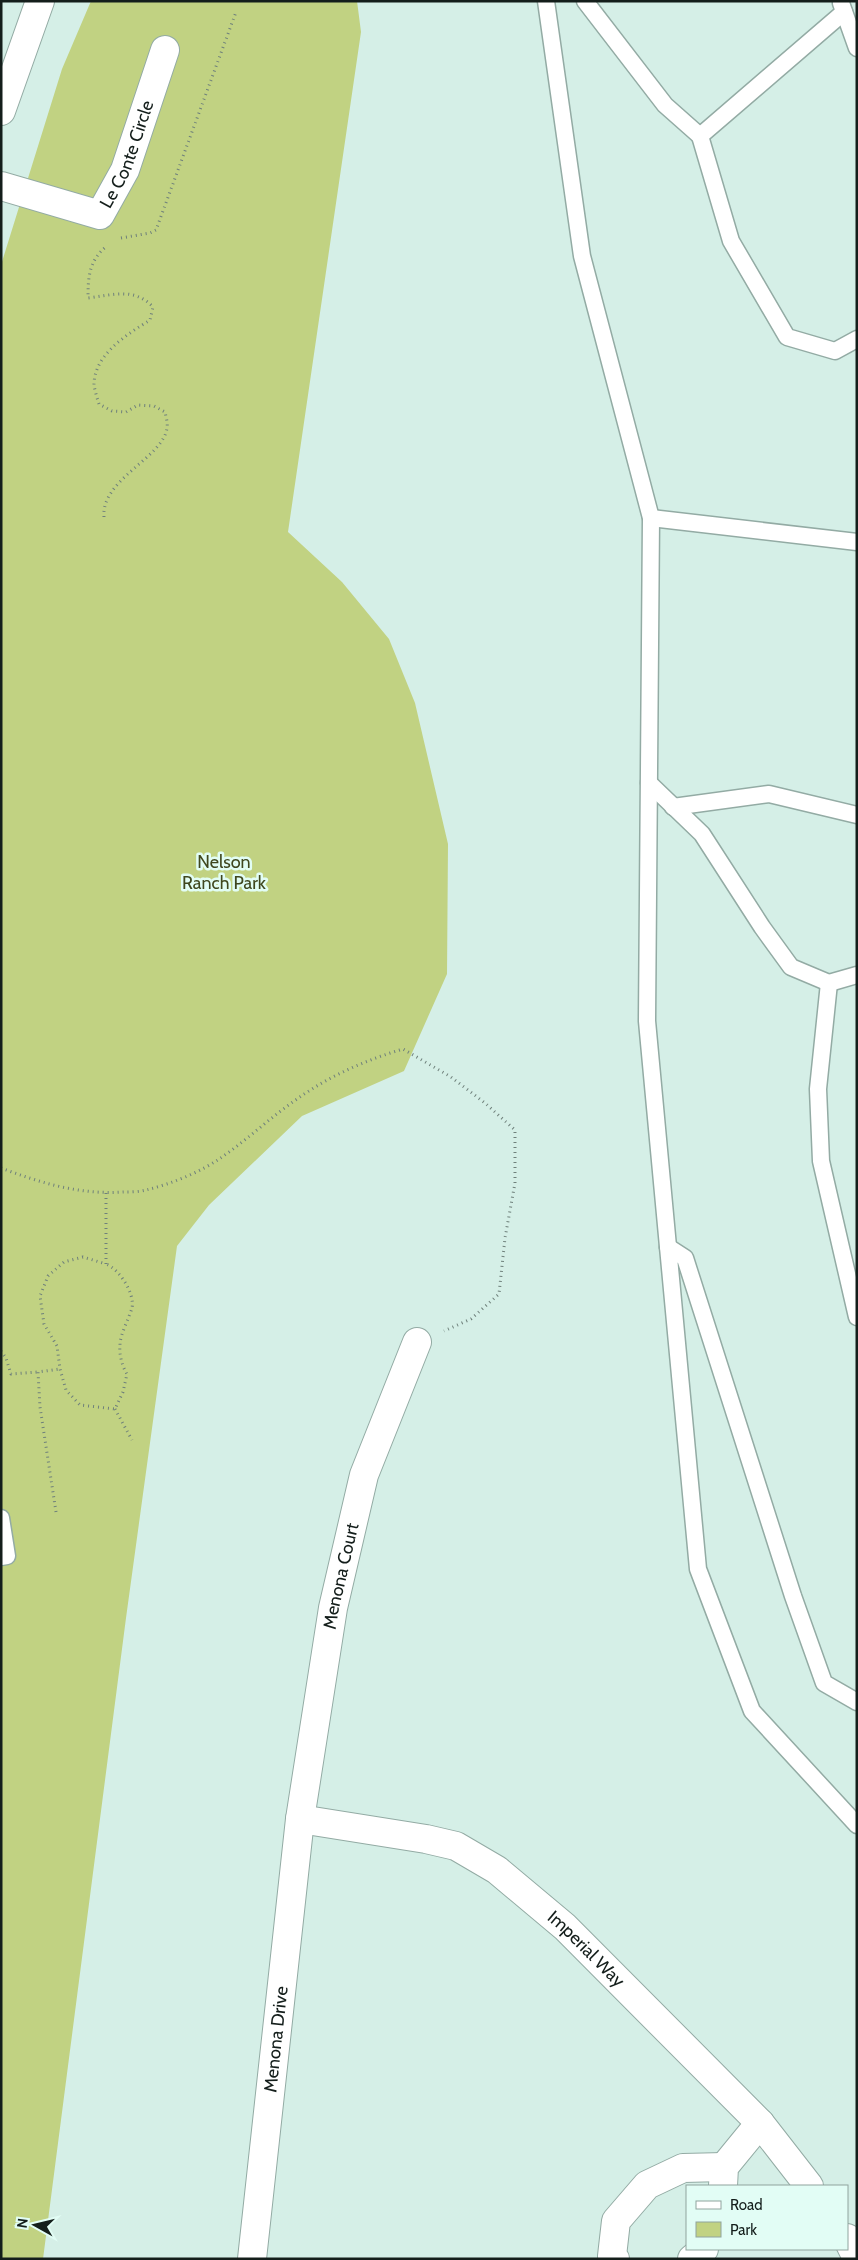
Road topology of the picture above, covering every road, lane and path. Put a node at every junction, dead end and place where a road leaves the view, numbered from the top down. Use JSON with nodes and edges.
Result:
{"nodes":[{"id":1,"x":40,"y":1,"type":"edge"},
{"id":2,"x":546,"y":1,"type":"edge"},
{"id":3,"x":585,"y":1,"type":"edge"},
{"id":4,"x":842,"y":6,"type":"edge"},
{"id":5,"x":236,"y":12,"type":"dead end"},
{"id":6,"x":857,"y":48,"type":"edge"},
{"id":7,"x":165,"y":50,"type":"dead end"},
{"id":8,"x":1,"y":111,"type":"edge"},
{"id":9,"x":700,"y":136,"type":"junction"},
{"id":10,"x":1,"y":186,"type":"edge"},
{"id":11,"x":857,"y":339,"type":"edge"},
{"id":12,"x":104,"y":517,"type":"dead end"},
{"id":13,"x":651,"y":518,"type":"junction"},
{"id":14,"x":857,"y":542,"type":"edge"},
{"id":15,"x":649,"y":783,"type":"junction"},
{"id":16,"x":673,"y":807,"type":"junction"},
{"id":17,"x":857,"y":815,"type":"edge"},
{"id":18,"x":857,"y":975,"type":"edge"},
{"id":19,"x":829,"y":983,"type":"junction"},
{"id":20,"x":1,"y":1168,"type":"edge"},
{"id":21,"x":106,"y":1193,"type":"junction"},
{"id":22,"x":668,"y":1247,"type":"junction"},
{"id":23,"x":106,"y":1264,"type":"junction"},
{"id":24,"x":857,"y":1317,"type":"edge"},
{"id":25,"x":416,"y":1342,"type":"joint"},
{"id":26,"x":1,"y":1351,"type":"edge"},
{"id":27,"x":60,"y":1369,"type":"junction"},
{"id":28,"x":38,"y":1372,"type":"junction"},
{"id":29,"x":114,"y":1409,"type":"junction"},
{"id":30,"x":132,"y":1440,"type":"dead end"},
{"id":31,"x":56,"y":1512,"type":"dead end"},
{"id":32,"x":1,"y":1518,"type":"edge"},
{"id":33,"x":1,"y":1557,"type":"edge"},
{"id":34,"x":857,"y":1702,"type":"edge"},
{"id":35,"x":300,"y":1819,"type":"junction"},
{"id":36,"x":857,"y":1825,"type":"edge"},
{"id":37,"x":760,"y":2123,"type":"junction"},
{"id":38,"x":723,"y":2177,"type":"edge"},
{"id":39,"x":808,"y":2185,"type":"edge"},
{"id":40,"x":848,"y":2240,"type":"edge"},
{"id":41,"x":703,"y":2250,"type":"edge"},
{"id":42,"x":857,"y":2258,"type":"edge"},
{"id":43,"x":252,"y":2259,"type":"edge"},
{"id":44,"x":615,"y":2259,"type":"edge"},
{"id":45,"x":692,"y":2259,"type":"edge"}],
"edges":[{"from":1,"to":8,"type":"street"},
{"from":2,"to":13,"type":"lane"},
{"from":3,"to":9,"type":"lane"},
{"from":4,"to":6,"type":"lane"},
{"from":4,"to":9,"type":"lane"},
{"from":5,"to":12,"type":"path"},
{"from":7,"to":10,"type":"street","name":"Le Conte Circle"},
{"from":9,"to":11,"type":"lane"},
{"from":13,"to":14,"type":"lane"},
{"from":13,"to":15,"type":"lane"},
{"from":15,"to":16,"type":"lane"},
{"from":15,"to":22,"type":"lane"},
{"from":16,"to":17,"type":"lane"},
{"from":16,"to":19,"type":"lane"},
{"from":18,"to":19,"type":"lane"},
{"from":19,"to":24,"type":"lane"},
{"from":20,"to":21,"type":"path"},
{"from":21,"to":23,"type":"path"},
{"from":21,"to":25,"type":"path"},
{"from":22,"to":34,"type":"lane"},
{"from":22,"to":36,"type":"lane"},
{"from":23,"to":27,"type":"path"},
{"from":23,"to":29,"type":"path"},
{"from":25,"to":35,"type":"street","name":"Menona Court"},
{"from":26,"to":28,"type":"path"},
{"from":27,"to":28,"type":"path"},
{"from":27,"to":29,"type":"path"},
{"from":28,"to":31,"type":"path"},
{"from":29,"to":30,"type":"path"},
{"from":32,"to":33,"type":"lane"},
{"from":35,"to":37,"type":"street","name":"Imperial Way"},
{"from":35,"to":43,"type":"street","name":"Menona Drive"},
{"from":37,"to":38,"type":"street"},
{"from":37,"to":39,"type":"street","name":"Imperial Way"},
{"from":38,"to":44,"type":"street"},
{"from":40,"to":42,"type":"street"},
{"from":41,"to":45,"type":"street"}]}
